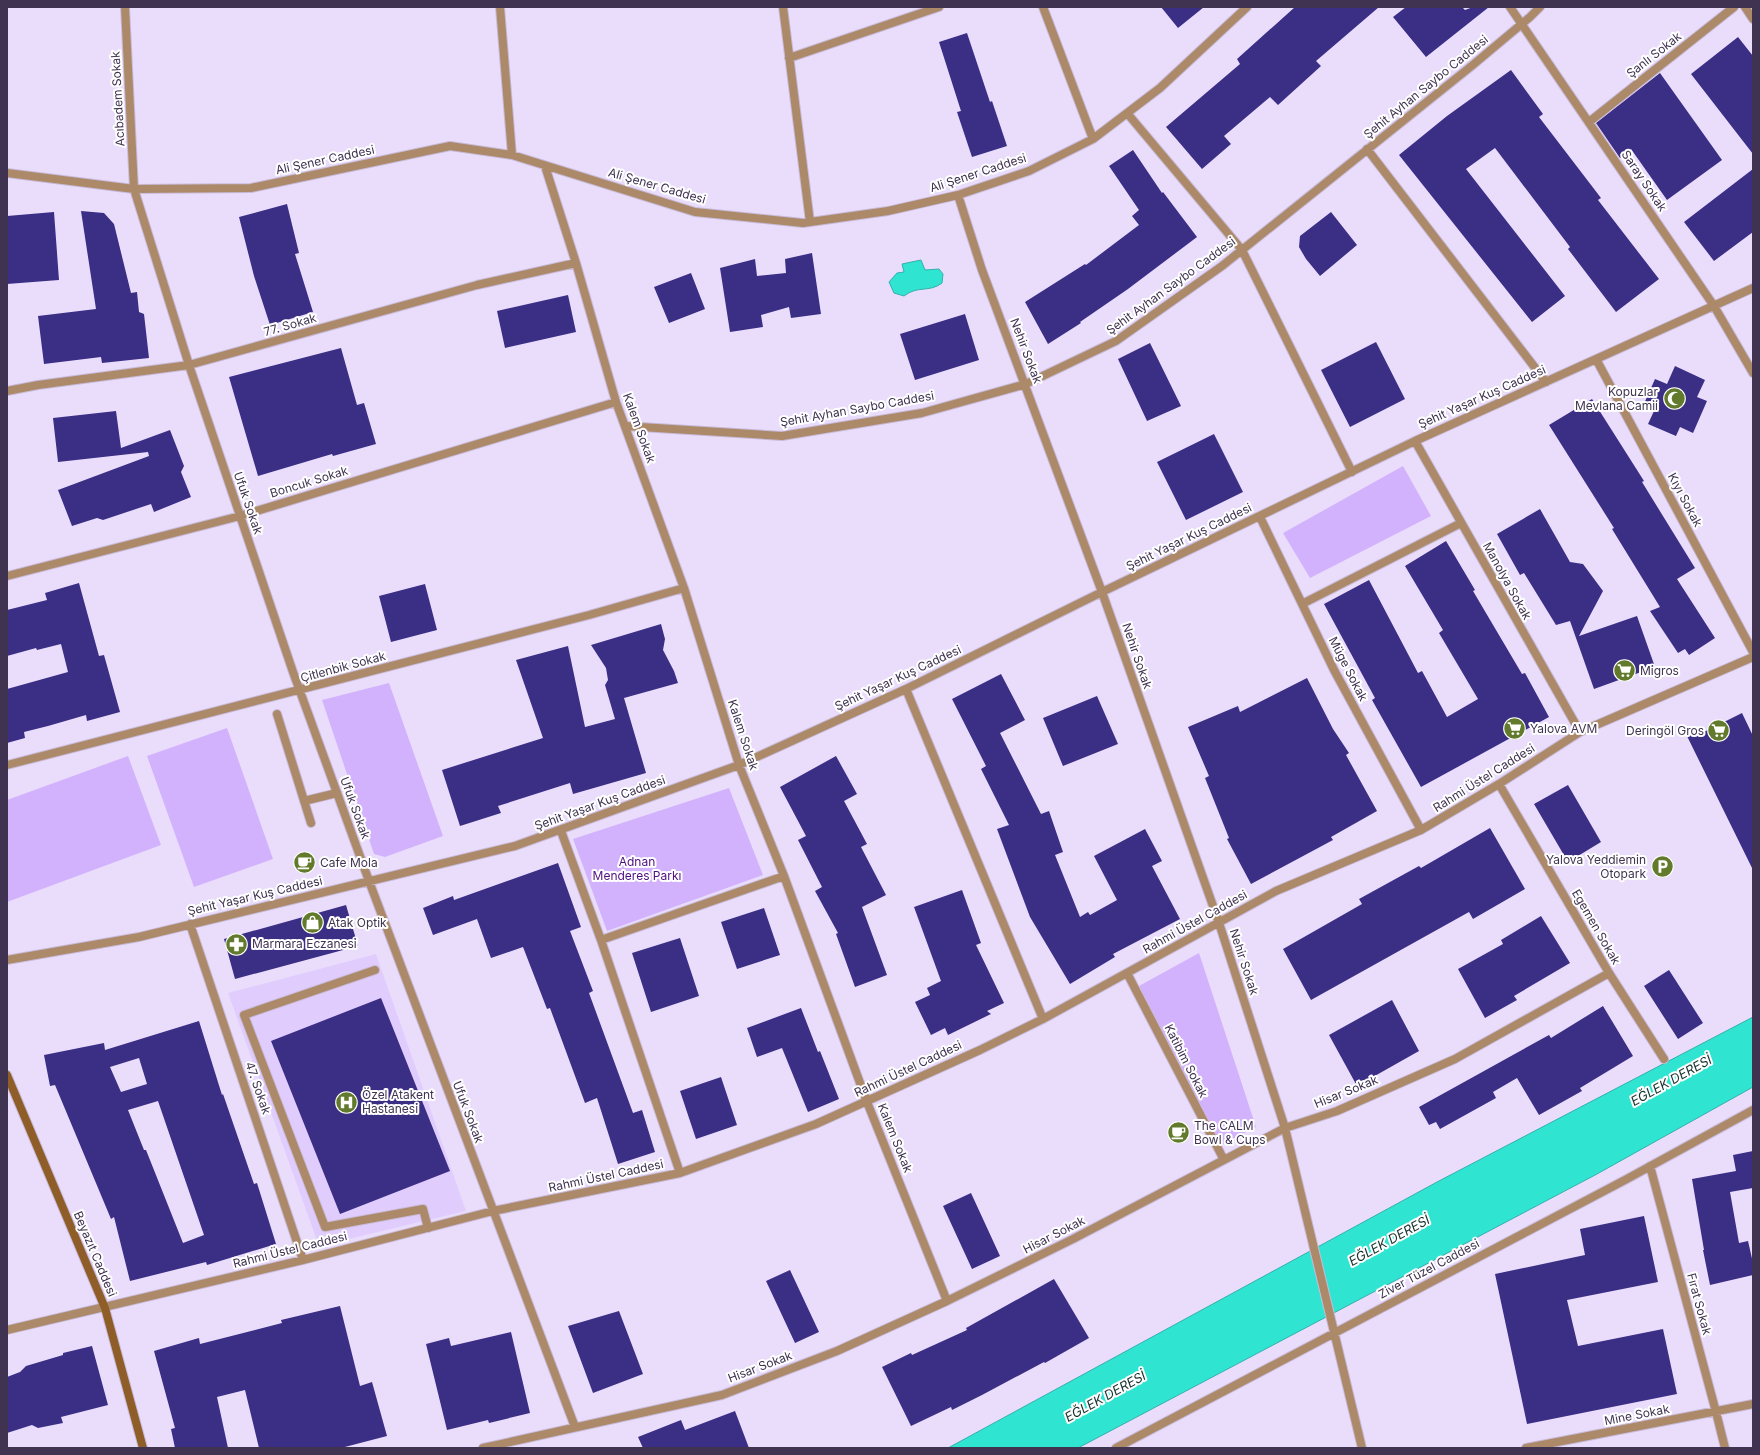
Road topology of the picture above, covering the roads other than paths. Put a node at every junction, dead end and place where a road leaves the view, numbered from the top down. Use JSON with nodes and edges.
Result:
{"nodes":[{"id":1,"x":126,"y":7,"type":"edge"},
{"id":2,"x":500,"y":7,"type":"edge"},
{"id":3,"x":783,"y":7,"type":"edge"},
{"id":4,"x":938,"y":7,"type":"edge"},
{"id":5,"x":1042,"y":7,"type":"edge"},
{"id":6,"x":1247,"y":7,"type":"edge"},
{"id":7,"x":1510,"y":7,"type":"edge"},
{"id":8,"x":1540,"y":7,"type":"edge"},
{"id":9,"x":1734,"y":7,"type":"edge"},
{"id":10,"x":1745,"y":7,"type":"edge"},
{"id":11,"x":1753,"y":19,"type":"edge"},
{"id":12,"x":1523,"y":24,"type":"junction"},
{"id":13,"x":789,"y":58,"type":"junction"},
{"id":14,"x":1127,"y":113,"type":"junction"},
{"id":15,"x":1589,"y":122,"type":"junction"},
{"id":16,"x":1093,"y":139,"type":"junction"},
{"id":17,"x":1367,"y":149,"type":"junction"},
{"id":18,"x":512,"y":155,"type":"junction"},
{"id":19,"x":546,"y":166,"type":"junction"},
{"id":20,"x":7,"y":173,"type":"edge"},
{"id":21,"x":134,"y":189,"type":"junction"},
{"id":22,"x":958,"y":194,"type":"junction"},
{"id":23,"x":810,"y":222,"type":"junction"},
{"id":24,"x":1242,"y":250,"type":"junction"},
{"id":25,"x":576,"y":263,"type":"junction"},
{"id":26,"x":1753,"y":288,"type":"edge"},
{"id":27,"x":1714,"y":306,"type":"junction"},
{"id":28,"x":1596,"y":360,"type":"junction"},
{"id":29,"x":189,"y":365,"type":"junction"},
{"id":30,"x":1753,"y":373,"type":"edge"},
{"id":31,"x":1546,"y":382,"type":"junction"},
{"id":32,"x":1026,"y":384,"type":"junction"},
{"id":33,"x":7,"y":391,"type":"edge"},
{"id":34,"x":616,"y":402,"type":"junction"},
{"id":35,"x":625,"y":426,"type":"junction"},
{"id":36,"x":1415,"y":441,"type":"junction"},
{"id":37,"x":1352,"y":472,"type":"junction"},
{"id":38,"x":240,"y":516,"type":"junction"},
{"id":39,"x":1260,"y":517,"type":"junction"},
{"id":40,"x":1461,"y":523,"type":"junction"},
{"id":41,"x":7,"y":576,"type":"edge"},
{"id":42,"x":684,"y":588,"type":"junction"},
{"id":43,"x":1102,"y":592,"type":"junction"},
{"id":44,"x":1302,"y":604,"type":"junction"},
{"id":45,"x":1753,"y":652,"type":"edge"},
{"id":46,"x":1753,"y":657,"type":"edge"},
{"id":47,"x":906,"y":689,"type":"junction"},
{"id":48,"x":300,"y":691,"type":"junction"},
{"id":49,"x":278,"y":714,"type":"dead end"},
{"id":50,"x":1580,"y":732,"type":"junction"},
{"id":51,"x":7,"y":765,"type":"edge"},
{"id":52,"x":738,"y":765,"type":"junction"},
{"id":53,"x":1499,"y":784,"type":"junction"},
{"id":54,"x":337,"y":793,"type":"junction"},
{"id":55,"x":304,"y":801,"type":"junction"},
{"id":56,"x":311,"y":822,"type":"dead end"},
{"id":57,"x":1422,"y":830,"type":"junction"},
{"id":58,"x":560,"y":831,"type":"junction"},
{"id":59,"x":784,"y":876,"type":"junction"},
{"id":60,"x":369,"y":881,"type":"junction"},
{"id":61,"x":1219,"y":923,"type":"junction"},
{"id":62,"x":190,"y":924,"type":"junction"},
{"id":63,"x":601,"y":940,"type":"junction"},
{"id":64,"x":7,"y":960,"type":"edge"},
{"id":65,"x":375,"y":970,"type":"dead end"},
{"id":66,"x":1127,"y":973,"type":"junction"},
{"id":67,"x":1609,"y":973,"type":"junction"},
{"id":68,"x":1043,"y":1019,"type":"junction"},
{"id":69,"x":1664,"y":1059,"type":"dead end"},
{"id":70,"x":7,"y":1075,"type":"edge"},
{"id":71,"x":867,"y":1102,"type":"junction"},
{"id":72,"x":1753,"y":1110,"type":"edge"},
{"id":73,"x":1285,"y":1128,"type":"junction"},
{"id":74,"x":1224,"y":1160,"type":"junction"},
{"id":75,"x":1650,"y":1166,"type":"junction"},
{"id":76,"x":680,"y":1173,"type":"junction"},
{"id":77,"x":493,"y":1211,"type":"junction"},
{"id":78,"x":428,"y":1228,"type":"junction"},
{"id":79,"x":303,"y":1260,"type":"junction"},
{"id":80,"x":947,"y":1301,"type":"junction"},
{"id":81,"x":105,"y":1308,"type":"junction"},
{"id":82,"x":7,"y":1330,"type":"edge"},
{"id":83,"x":1334,"y":1332,"type":"junction"},
{"id":84,"x":1753,"y":1404,"type":"edge"},
{"id":85,"x":1716,"y":1412,"type":"junction"},
{"id":86,"x":576,"y":1427,"type":"junction"},
{"id":87,"x":143,"y":1448,"type":"edge"},
{"id":88,"x":483,"y":1448,"type":"edge"},
{"id":89,"x":1116,"y":1448,"type":"edge"},
{"id":90,"x":1362,"y":1448,"type":"edge"},
{"id":91,"x":1526,"y":1448,"type":"edge"},
{"id":92,"x":1724,"y":1448,"type":"edge"}],
"edges":[{"from":1,"to":21,"type":"street","name":"Acıbadem Sokak"},
{"from":2,"to":18,"type":"street"},
{"from":3,"to":13,"type":"street"},
{"from":4,"to":13,"type":"street"},
{"from":5,"to":16,"type":"street"},
{"from":6,"to":14,"type":"street","name":"Ali Şener Caddesi"},
{"from":7,"to":12,"type":"street","name":"Saray Sokak"},
{"from":8,"to":12,"type":"street","name":"Şehit Ayhan Saybo Caddesi"},
{"from":9,"to":15,"type":"street","name":"Şanlı Sokak"},
{"from":10,"to":11,"type":"street"},
{"from":12,"to":15,"type":"street","name":"Saray Sokak"},
{"from":12,"to":17,"type":"street","name":"Şehit Ayhan Saybo Caddesi"},
{"from":13,"to":23,"type":"street"},
{"from":14,"to":16,"type":"street","name":"Ali Şener Caddesi"},
{"from":14,"to":24,"type":"street"},
{"from":15,"to":27,"type":"street","name":"Saray Sokak"},
{"from":16,"to":22,"type":"street","name":"Ali Şener Caddesi"},
{"from":17,"to":24,"type":"street","name":"Şehit Ayhan Saybo Caddesi"},
{"from":17,"to":31,"type":"street"},
{"from":18,"to":19,"type":"street","name":"Ali Şener Caddesi"},
{"from":18,"to":21,"type":"street","name":"Ali Şener Caddesi"},
{"from":19,"to":23,"type":"street","name":"Ali Şener Caddesi"},
{"from":19,"to":25,"type":"street","name":"Kalem Sokak"},
{"from":20,"to":21,"type":"street","name":"Ali Şener Caddesi"},
{"from":21,"to":29,"type":"street","name":"Ufuk Sokak"},
{"from":22,"to":23,"type":"street","name":"Ali Şener Caddesi"},
{"from":22,"to":32,"type":"street","name":"Nehir Sokak"},
{"from":24,"to":32,"type":"street","name":"Şehit Ayhan Saybo Caddesi"},
{"from":24,"to":37,"type":"street"},
{"from":25,"to":29,"type":"street","name":"77. Sokak"},
{"from":25,"to":34,"type":"street","name":"Kalem Sokak"},
{"from":26,"to":27,"type":"street","name":"Şehit Yaşar Kuş Caddesi"},
{"from":27,"to":28,"type":"street","name":"Şehit Yaşar Kuş Caddesi"},
{"from":27,"to":30,"type":"street","name":"Saray Sokak"},
{"from":28,"to":31,"type":"street","name":"Şehit Yaşar Kuş Caddesi"},
{"from":28,"to":45,"type":"street","name":"Kıyı Sokak"},
{"from":29,"to":33,"type":"street","name":"77. Sokak"},
{"from":29,"to":38,"type":"street","name":"Ufuk Sokak"},
{"from":31,"to":36,"type":"street","name":"Şehit Yaşar Kuş Caddesi"},
{"from":32,"to":35,"type":"street","name":"Şehit Ayhan Saybo Caddesi"},
{"from":32,"to":43,"type":"street","name":"Nehir Sokak"},
{"from":34,"to":35,"type":"street","name":"Kalem Sokak"},
{"from":34,"to":38,"type":"street","name":"Boncuk Sokak"},
{"from":35,"to":42,"type":"street","name":"Kalem Sokak"},
{"from":36,"to":37,"type":"street","name":"Şehit Yaşar Kuş Caddesi"},
{"from":36,"to":40,"type":"street","name":"Manolya Sokak"},
{"from":37,"to":39,"type":"street","name":"Şehit Yaşar Kuş Caddesi"},
{"from":38,"to":41,"type":"street","name":"Boncuk Sokak"},
{"from":38,"to":48,"type":"street","name":"Ufuk Sokak"},
{"from":39,"to":43,"type":"street","name":"Şehit Yaşar Kuş Caddesi"},
{"from":39,"to":44,"type":"street","name":"Müge Sokak"},
{"from":40,"to":44,"type":"street"},
{"from":40,"to":50,"type":"street","name":"Manolya Sokak"},
{"from":42,"to":48,"type":"street","name":"Çitlenbik Sokak"},
{"from":42,"to":52,"type":"street","name":"Kalem Sokak"},
{"from":43,"to":47,"type":"street","name":"Şehit Yaşar Kuş Caddesi"},
{"from":43,"to":61,"type":"street","name":"Nehir Sokak"},
{"from":44,"to":57,"type":"street","name":"Müge Sokak"},
{"from":46,"to":50,"type":"street","name":"Rahmi Üstel Caddesi"},
{"from":47,"to":52,"type":"street","name":"Şehit Yaşar Kuş Caddesi"},
{"from":47,"to":68,"type":"street"},
{"from":48,"to":51,"type":"street","name":"Çitlenbik Sokak"},
{"from":48,"to":54,"type":"street","name":"Ufuk Sokak"},
{"from":49,"to":55,"type":"street"},
{"from":50,"to":53,"type":"street","name":"Rahmi Üstel Caddesi"},
{"from":52,"to":58,"type":"street","name":"Şehit Yaşar Kuş Caddesi"},
{"from":52,"to":59,"type":"street","name":"Kalem Sokak"},
{"from":53,"to":57,"type":"street","name":"Rahmi Üstel Caddesi"},
{"from":53,"to":67,"type":"street","name":"Egemen Sokak"},
{"from":54,"to":55,"type":"street"},
{"from":54,"to":60,"type":"street","name":"Ufuk Sokak"},
{"from":55,"to":56,"type":"street"},
{"from":57,"to":61,"type":"street","name":"Rahmi Üstel Caddesi"},
{"from":58,"to":60,"type":"street","name":"Şehit Yaşar Kuş Caddesi"},
{"from":58,"to":63,"type":"street"},
{"from":59,"to":63,"type":"street"},
{"from":59,"to":71,"type":"street","name":"Kalem Sokak"},
{"from":60,"to":62,"type":"street","name":"Şehit Yaşar Kuş Caddesi"},
{"from":60,"to":77,"type":"street","name":"Ufuk Sokak"},
{"from":61,"to":66,"type":"street","name":"Rahmi Üstel Caddesi"},
{"from":61,"to":73,"type":"street","name":"Nehir Sokak"},
{"from":62,"to":64,"type":"street","name":"Şehit Yaşar Kuş Caddesi"},
{"from":62,"to":79,"type":"street","name":"47. Sokak"},
{"from":63,"to":76,"type":"street"},
{"from":65,"to":78,"type":"street"},
{"from":66,"to":68,"type":"street","name":"Rahmi Üstel Caddesi"},
{"from":66,"to":74,"type":"street","name":"Katibim Sokak"},
{"from":67,"to":69,"type":"street","name":"Egemen Sokak"},
{"from":67,"to":73,"type":"street","name":"Hisar Sokak"},
{"from":68,"to":71,"type":"street","name":"Rahmi Üstel Caddesi"},
{"from":70,"to":81,"type":"street","name":"Beyazıt Caddesi"},
{"from":71,"to":76,"type":"street","name":"Rahmi Üstel Caddesi"},
{"from":71,"to":80,"type":"street","name":"Kalem Sokak"},
{"from":72,"to":75,"type":"street","name":"Ziver Tüzel Caddesi"},
{"from":73,"to":74,"type":"street","name":"Hisar Sokak"},
{"from":73,"to":83,"type":"street","name":"Nehir Sokak"},
{"from":74,"to":80,"type":"street","name":"Hisar Sokak"},
{"from":75,"to":83,"type":"street","name":"Ziver Tüzel Caddesi"},
{"from":75,"to":85,"type":"street","name":"Fırat Sokak"},
{"from":76,"to":77,"type":"street","name":"Rahmi Üstel Caddesi"},
{"from":77,"to":78,"type":"street","name":"Rahmi Üstel Caddesi"},
{"from":77,"to":86,"type":"street","name":"Ufuk Sokak"},
{"from":78,"to":79,"type":"street","name":"Rahmi Üstel Caddesi"},
{"from":79,"to":81,"type":"street","name":"Rahmi Üstel Caddesi"},
{"from":80,"to":86,"type":"street","name":"Hisar Sokak"},
{"from":81,"to":82,"type":"street","name":"Rahmi Üstel Caddesi"},
{"from":81,"to":87,"type":"street","name":"Beyazıt Caddesi"},
{"from":83,"to":89,"type":"street","name":"Ziver Tüzel Caddesi"},
{"from":83,"to":90,"type":"street","name":"Nehir Sokak"},
{"from":84,"to":85,"type":"street","name":"Mine Sokak"},
{"from":85,"to":91,"type":"street","name":"Mine Sokak"},
{"from":85,"to":92,"type":"street","name":"Fırat Sokak"},
{"from":86,"to":88,"type":"street","name":"Hisar Sokak"}]}
